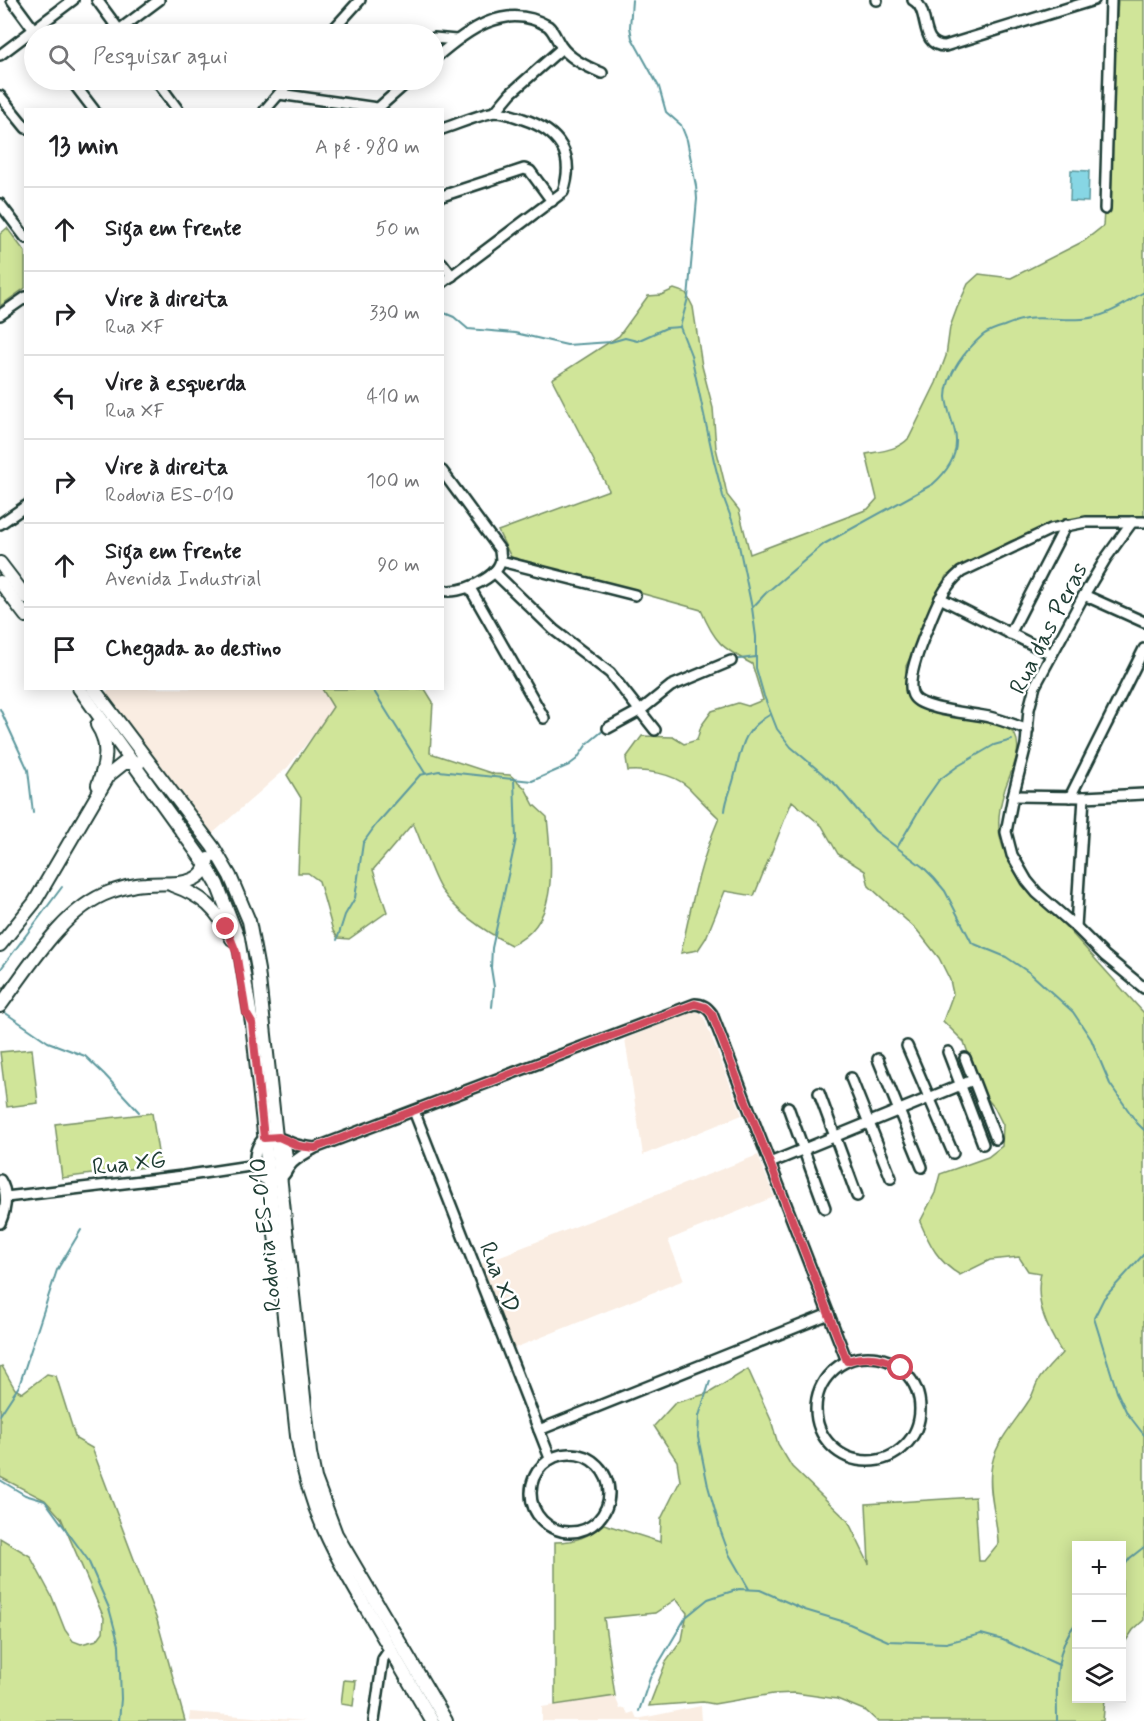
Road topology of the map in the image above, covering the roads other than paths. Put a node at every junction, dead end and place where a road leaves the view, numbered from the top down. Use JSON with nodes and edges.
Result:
{"nodes":[{"id":1,"x":12,"y":0,"type":"edge"},
{"id":2,"x":74,"y":0,"type":"edge"},
{"id":3,"x":97,"y":0,"type":"edge"},
{"id":4,"x":159,"y":0,"type":"edge"},
{"id":5,"x":360,"y":0,"type":"edge"},
{"id":6,"x":913,"y":0,"type":"edge"},
{"id":7,"x":1094,"y":0,"type":"edge"},
{"id":8,"x":1111,"y":0,"type":"edge"},
{"id":9,"x":29,"y":24,"type":"edge"},
{"id":10,"x":45,"y":24,"type":"edge"},
{"id":11,"x":114,"y":24,"type":"edge"},
{"id":12,"x":130,"y":24,"type":"edge"},
{"id":13,"x":338,"y":24,"type":"edge"},
{"id":14,"x":24,"y":39,"type":"edge"},
{"id":15,"x":444,"y":39,"type":"edge"},
{"id":16,"x":456,"y":40,"type":"junction"},
{"id":17,"x":562,"y":48,"type":"junction"},
{"id":18,"x":444,"y":50,"type":"edge"},
{"id":19,"x":0,"y":55,"type":"edge"},
{"id":20,"x":602,"y":73,"type":"dead end"},
{"id":21,"x":79,"y":90,"type":"edge"},
{"id":22,"x":163,"y":90,"type":"edge"},
{"id":23,"x":282,"y":90,"type":"edge"},
{"id":24,"x":398,"y":90,"type":"edge"},
{"id":25,"x":279,"y":94,"type":"junction"},
{"id":26,"x":0,"y":96,"type":"edge"},
{"id":27,"x":92,"y":108,"type":"edge"},
{"id":28,"x":177,"y":108,"type":"edge"},
{"id":29,"x":267,"y":108,"type":"edge"},
{"id":30,"x":370,"y":108,"type":"edge"},
{"id":31,"x":377,"y":108,"type":"edge"},
{"id":32,"x":495,"y":112,"type":"junction"},
{"id":33,"x":24,"y":126,"type":"edge"},
{"id":34,"x":444,"y":128,"type":"edge"},
{"id":35,"x":444,"y":195,"type":"edge"},
{"id":36,"x":552,"y":201,"type":"junction"},
{"id":37,"x":0,"y":204,"type":"edge"},
{"id":38,"x":1105,"y":209,"type":"dead end"},
{"id":39,"x":24,"y":235,"type":"edge"},
{"id":40,"x":444,"y":266,"type":"edge"},
{"id":41,"x":452,"y":276,"type":"junction"},
{"id":42,"x":444,"y":282,"type":"edge"},
{"id":43,"x":24,"y":298,"type":"edge"},
{"id":44,"x":0,"y":315,"type":"edge"},
{"id":45,"x":444,"y":474,"type":"edge"},
{"id":46,"x":24,"y":507,"type":"edge"},
{"id":47,"x":1132,"y":522,"type":"junction"},
{"id":48,"x":1144,"y":522,"type":"edge"},
{"id":49,"x":0,"y":524,"type":"edge"},
{"id":50,"x":1066,"y":525,"type":"junction"},
{"id":51,"x":501,"y":561,"type":"junction"},
{"id":52,"x":0,"y":563,"type":"edge"},
{"id":53,"x":494,"y":572,"type":"junction"},
{"id":54,"x":0,"y":582,"type":"edge"},
{"id":55,"x":470,"y":588,"type":"junction"},
{"id":56,"x":444,"y":591,"type":"edge"},
{"id":57,"x":24,"y":594,"type":"edge"},
{"id":58,"x":635,"y":595,"type":"dead end"},
{"id":59,"x":1083,"y":595,"type":"junction"},
{"id":60,"x":940,"y":598,"type":"junction"},
{"id":61,"x":24,"y":613,"type":"edge"},
{"id":62,"x":1144,"y":622,"type":"edge"},
{"id":63,"x":1010,"y":634,"type":"junction"},
{"id":64,"x":1144,"y":649,"type":"edge"},
{"id":65,"x":1051,"y":654,"type":"junction"},
{"id":66,"x":731,"y":662,"type":"dead end"},
{"id":67,"x":74,"y":690,"type":"edge"},
{"id":68,"x":80,"y":690,"type":"edge"},
{"id":69,"x":95,"y":690,"type":"edge"},
{"id":70,"x":641,"y":710,"type":"junction"},
{"id":71,"x":544,"y":718,"type":"dead end"},
{"id":72,"x":608,"y":728,"type":"dead end"},
{"id":73,"x":655,"y":730,"type":"dead end"},
{"id":74,"x":1028,"y":730,"type":"junction"},
{"id":75,"x":132,"y":762,"type":"junction"},
{"id":76,"x":154,"y":769,"type":"junction"},
{"id":77,"x":1144,"y":794,"type":"edge"},
{"id":78,"x":1013,"y":796,"type":"junction"},
{"id":79,"x":1084,"y":796,"type":"junction"},
{"id":80,"x":1070,"y":797,"type":"junction"},
{"id":81,"x":90,"y":805,"type":"junction"},
{"id":82,"x":213,"y":847,"type":"junction"},
{"id":83,"x":206,"y":865,"type":"junction"},
{"id":84,"x":168,"y":884,"type":"junction"},
{"id":85,"x":1076,"y":927,"type":"junction"},
{"id":86,"x":0,"y":945,"type":"edge"},
{"id":87,"x":1144,"y":988,"type":"edge"},
{"id":88,"x":0,"y":1006,"type":"edge"},
{"id":89,"x":252,"y":1023,"type":"junction"},
{"id":90,"x":907,"y":1046,"type":"dead end"},
{"id":91,"x":948,"y":1052,"type":"dead end"},
{"id":92,"x":964,"y":1058,"type":"dead end"},
{"id":93,"x":878,"y":1059,"type":"dead end"},
{"id":94,"x":851,"y":1078,"type":"dead end"},
{"id":95,"x":973,"y":1080,"type":"junction"},
{"id":96,"x":961,"y":1084,"type":"junction"},
{"id":97,"x":819,"y":1093,"type":"dead end"},
{"id":98,"x":929,"y":1097,"type":"junction"},
{"id":99,"x":788,"y":1107,"type":"dead end"},
{"id":100,"x":899,"y":1109,"type":"junction"},
{"id":101,"x":414,"y":1111,"type":"junction"},
{"id":102,"x":868,"y":1122,"type":"junction"},
{"id":103,"x":835,"y":1136,"type":"junction"},
{"id":104,"x":275,"y":1139,"type":"junction"},
{"id":105,"x":996,"y":1139,"type":"dead end"},
{"id":106,"x":983,"y":1144,"type":"dead end"},
{"id":107,"x":315,"y":1148,"type":"junction"},
{"id":108,"x":804,"y":1149,"type":"junction"},
{"id":109,"x":953,"y":1153,"type":"dead end"},
{"id":110,"x":771,"y":1163,"type":"junction"},
{"id":111,"x":256,"y":1165,"type":"junction"},
{"id":112,"x":289,"y":1167,"type":"junction"},
{"id":113,"x":922,"y":1167,"type":"dead end"},
{"id":114,"x":891,"y":1178,"type":"dead end"},
{"id":115,"x":274,"y":1179,"type":"junction"},
{"id":116,"x":0,"y":1180,"type":"edge"},
{"id":117,"x":857,"y":1196,"type":"dead end"},
{"id":118,"x":6,"y":1197,"type":"junction"},
{"id":119,"x":825,"y":1208,"type":"dead end"},
{"id":120,"x":0,"y":1223,"type":"edge"},
{"id":121,"x":829,"y":1314,"type":"junction"},
{"id":122,"x":847,"y":1361,"type":"junction"},
{"id":123,"x":539,"y":1430,"type":"junction"},
{"id":124,"x":550,"y":1458,"type":"junction"},
{"id":125,"x":390,"y":1649,"type":"junction"},
{"id":126,"x":374,"y":1721,"type":"edge"},
{"id":127,"x":432,"y":1721,"type":"edge"},
{"id":128,"x":446,"y":1721,"type":"edge"}],
"edges":[{"from":1,"to":9,"type":"street"},
{"from":2,"to":10,"type":"street"},
{"from":3,"to":11,"type":"street"},
{"from":4,"to":12,"type":"street"},
{"from":5,"to":13,"type":"street"},
{"from":6,"to":7,"type":"street"},
{"from":8,"to":38,"type":"street"},
{"from":14,"to":19,"type":"street"},
{"from":15,"to":16,"type":"street"},
{"from":16,"to":17,"type":"street"},
{"from":16,"to":18,"type":"street"},
{"from":17,"to":20,"type":"street"},
{"from":17,"to":32,"type":"street"},
{"from":21,"to":27,"type":"street"},
{"from":22,"to":28,"type":"street"},
{"from":23,"to":25,"type":"street"},
{"from":24,"to":31,"type":"street"},
{"from":25,"to":29,"type":"street"},
{"from":25,"to":30,"type":"street"},
{"from":26,"to":33,"type":"street"},
{"from":32,"to":34,"type":"street"},
{"from":32,"to":36,"type":"street"},
{"from":35,"to":36,"type":"street"},
{"from":36,"to":41,"type":"street"},
{"from":37,"to":39,"type":"street"},
{"from":40,"to":41,"type":"street"},
{"from":41,"to":42,"type":"street"},
{"from":43,"to":44,"type":"street"},
{"from":45,"to":51,"type":"street"},
{"from":46,"to":49,"type":"street"},
{"from":47,"to":48,"type":"street"},
{"from":47,"to":50,"type":"street"},
{"from":47,"to":59,"type":"street","name":"Rua das Peras"},
{"from":50,"to":60,"type":"street"},
{"from":50,"to":63,"type":"street"},
{"from":51,"to":53,"type":"street"},
{"from":51,"to":58,"type":"street"},
{"from":52,"to":57,"type":"main road"},
{"from":53,"to":55,"type":"street"},
{"from":53,"to":70,"type":"street"},
{"from":54,"to":61,"type":"main road"},
{"from":55,"to":56,"type":"street"},
{"from":55,"to":71,"type":"street"},
{"from":59,"to":62,"type":"street"},
{"from":59,"to":65,"type":"street","name":"Rua das Peras"},
{"from":60,"to":63,"type":"street"},
{"from":60,"to":74,"type":"street"},
{"from":63,"to":65,"type":"street"},
{"from":64,"to":80,"type":"street"},
{"from":65,"to":74,"type":"street","name":"Rua das Peras"},
{"from":66,"to":70,"type":"street"},
{"from":67,"to":81,"type":"main road"},
{"from":68,"to":75,"type":"main road","name":"Rodovia ES-010"},
{"from":69,"to":76,"type":"main road","name":"Rodovia ES-010"},
{"from":70,"to":72,"type":"street"},
{"from":70,"to":73,"type":"street"},
{"from":74,"to":78,"type":"street","name":"Rua das Peras"},
{"from":75,"to":76,"type":"main road"},
{"from":75,"to":81,"type":"main road"},
{"from":75,"to":83,"type":"main road","name":"Rodovia ES-010"},
{"from":76,"to":82,"type":"main road","name":"Rodovia ES-010"},
{"from":77,"to":79,"type":"street"},
{"from":78,"to":80,"type":"street"},
{"from":78,"to":85,"type":"street","name":"Rua das Peras"},
{"from":79,"to":80,"type":"street"},
{"from":79,"to":85,"type":"street"},
{"from":81,"to":86,"type":"main road"},
{"from":82,"to":83,"type":"main road"},
{"from":82,"to":104,"type":"main road","name":"Rodovia ES-010"},
{"from":83,"to":84,"type":"main road"},
{"from":83,"to":89,"type":"main road","name":"Rodovia ES-010"},
{"from":84,"to":88,"type":"main road"},
{"from":84,"to":89,"type":"main road"},
{"from":85,"to":87,"type":"street","name":"Rua das Peras"},
{"from":89,"to":104,"type":"main road","name":"Rodovia ES-010"},
{"from":90,"to":98,"type":"street"},
{"from":91,"to":96,"type":"street"},
{"from":92,"to":95,"type":"street"},
{"from":93,"to":100,"type":"street"},
{"from":94,"to":102,"type":"street"},
{"from":95,"to":96,"type":"street"},
{"from":95,"to":105,"type":"street"},
{"from":96,"to":98,"type":"street"},
{"from":96,"to":106,"type":"street"},
{"from":97,"to":103,"type":"street"},
{"from":98,"to":100,"type":"street"},
{"from":98,"to":109,"type":"street"},
{"from":99,"to":108,"type":"street"},
{"from":100,"to":102,"type":"street"},
{"from":100,"to":113,"type":"street"},
{"from":101,"to":107,"type":"street"},
{"from":101,"to":110,"type":"street"},
{"from":101,"to":123,"type":"street","name":"Rua XD"},
{"from":102,"to":103,"type":"street"},
{"from":102,"to":114,"type":"street"},
{"from":103,"to":108,"type":"street"},
{"from":103,"to":117,"type":"street"},
{"from":104,"to":107,"type":"street"},
{"from":104,"to":111,"type":"street"},
{"from":104,"to":112,"type":"street"},
{"from":104,"to":115,"type":"main road","name":"Rodovia ES-010"},
{"from":107,"to":112,"type":"street"},
{"from":108,"to":110,"type":"street"},
{"from":108,"to":119,"type":"street"},
{"from":110,"to":121,"type":"street"},
{"from":111,"to":115,"type":"street"},
{"from":111,"to":118,"type":"street","name":"Rua XG"},
{"from":112,"to":115,"type":"street"},
{"from":115,"to":125,"type":"main road","name":"Rodovia ES-010"},
{"from":115,"to":128,"type":"main road","name":"Rodovia ES-010"},
{"from":116,"to":118,"type":"street"},
{"from":118,"to":120,"type":"street"},
{"from":121,"to":122,"type":"street"},
{"from":121,"to":123,"type":"street"},
{"from":122,"to":122,"type":"street"},
{"from":123,"to":124,"type":"street","name":"Rua XD"},
{"from":124,"to":124,"type":"street"},
{"from":125,"to":126,"type":"street"},
{"from":125,"to":127,"type":"main road","name":"Rodovia ES-010"}]}
